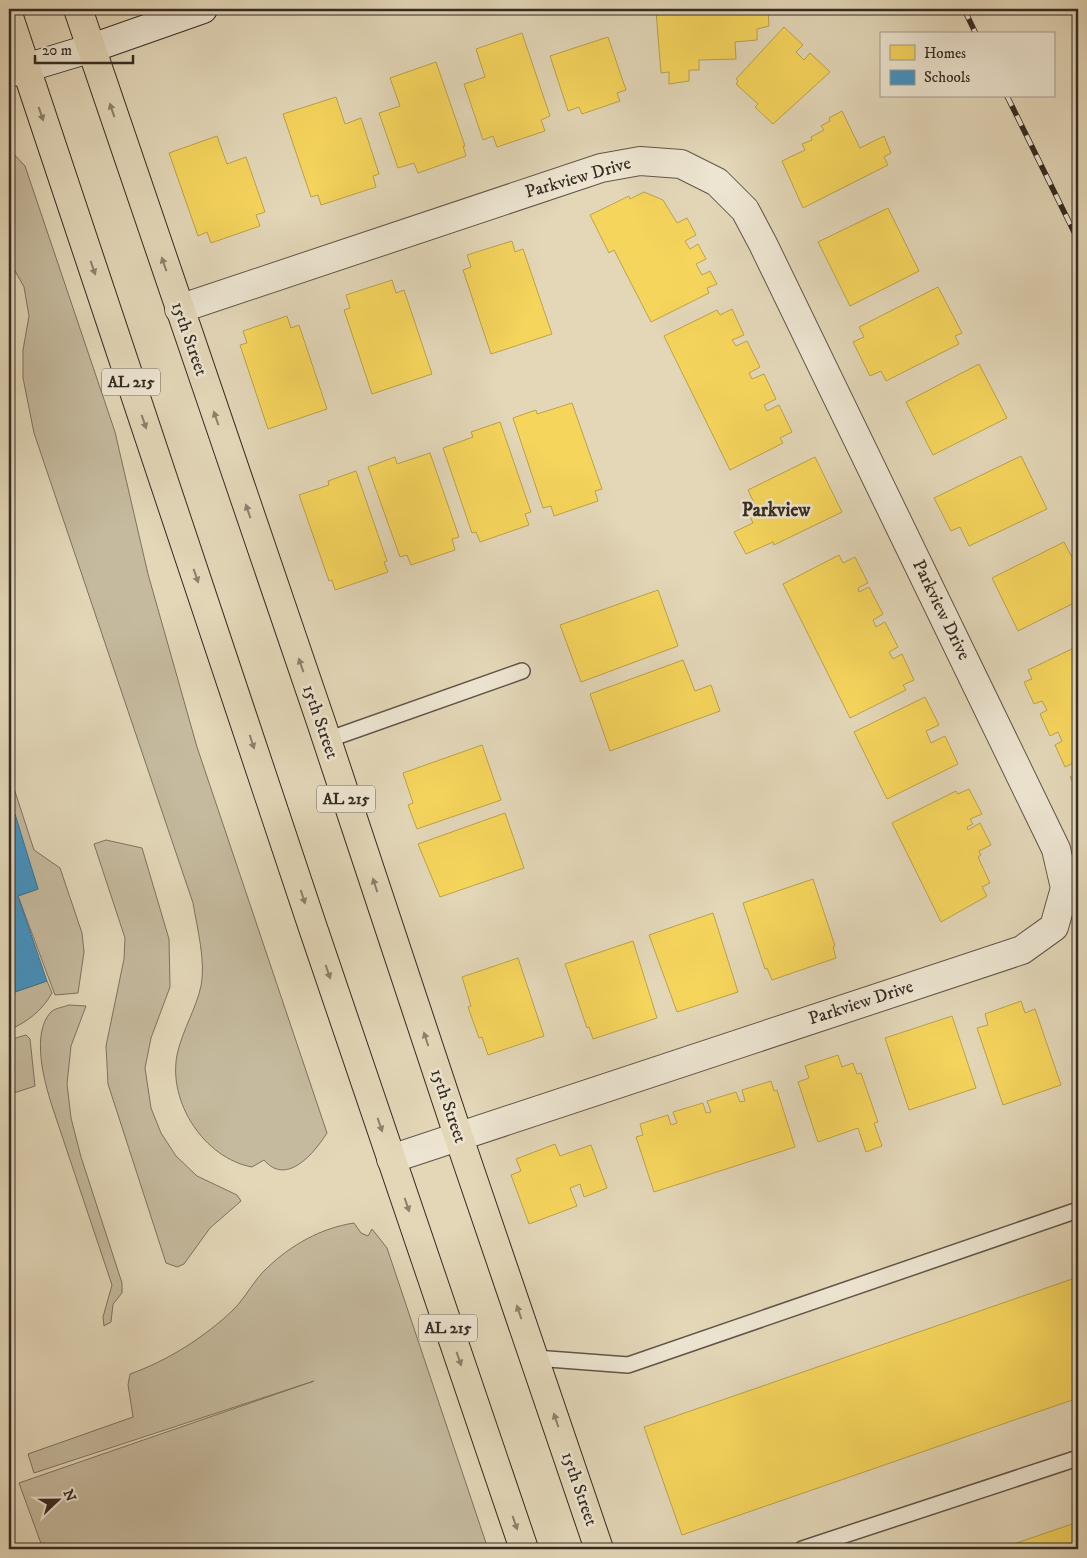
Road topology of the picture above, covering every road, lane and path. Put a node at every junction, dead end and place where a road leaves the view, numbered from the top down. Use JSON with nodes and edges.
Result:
{"nodes":[{"id":1,"x":78,"y":9,"type":"edge"},
{"id":2,"x":203,"y":9,"type":"edge"},
{"id":3,"x":9,"y":17,"type":"edge"},
{"id":4,"x":92,"y":48,"type":"junction"},
{"id":5,"x":17,"y":70,"type":"edge"},
{"id":6,"x":179,"y":309,"type":"junction"},
{"id":7,"x":522,"y":671,"type":"dead end"},
{"id":8,"x":327,"y":740,"type":"junction"},
{"id":9,"x":458,"y":1135,"type":"junction"},
{"id":10,"x":391,"y":1159,"type":"junction"},
{"id":11,"x":1078,"y":1210,"type":"edge"},
{"id":12,"x":535,"y":1358,"type":"junction"},
{"id":13,"x":1078,"y":1458,"type":"edge"},
{"id":14,"x":845,"y":1542,"type":"edge"},
{"id":15,"x":524,"y":1549,"type":"edge"},
{"id":16,"x":599,"y":1549,"type":"edge"},
{"id":17,"x":802,"y":1549,"type":"edge"}],
"edges":[{"from":1,"to":4,"type":"main road","name":"15th Street","number":"AL 215"},
{"from":2,"to":4,"type":"street"},
{"from":3,"to":5,"type":"main road","number":"AL 215"},
{"from":4,"to":5,"type":"street"},
{"from":6,"to":4,"type":"main road","name":"15th Street","number":"AL 215","one_way":true},
{"from":5,"to":10,"type":"main road","number":"AL 215","one_way":true},
{"from":8,"to":6,"type":"main road","name":"15th Street","number":"AL 215","one_way":true},
{"from":6,"to":9,"type":"street","name":"Parkview Drive"},
{"from":7,"to":8,"type":"lane"},
{"from":9,"to":8,"type":"main road","name":"15th Street","number":"AL 215","one_way":true},
{"from":9,"to":10,"type":"street","name":"Parkview Drive"},
{"from":12,"to":9,"type":"main road","name":"15th Street","number":"AL 215","one_way":true},
{"from":10,"to":15,"type":"main road","number":"AL 215","one_way":true},
{"from":11,"to":12,"type":"lane"},
{"from":16,"to":12,"type":"main road","name":"15th Street","number":"AL 215","one_way":true},
{"from":13,"to":14,"type":"lane"},
{"from":14,"to":17,"type":"lane"}]}
